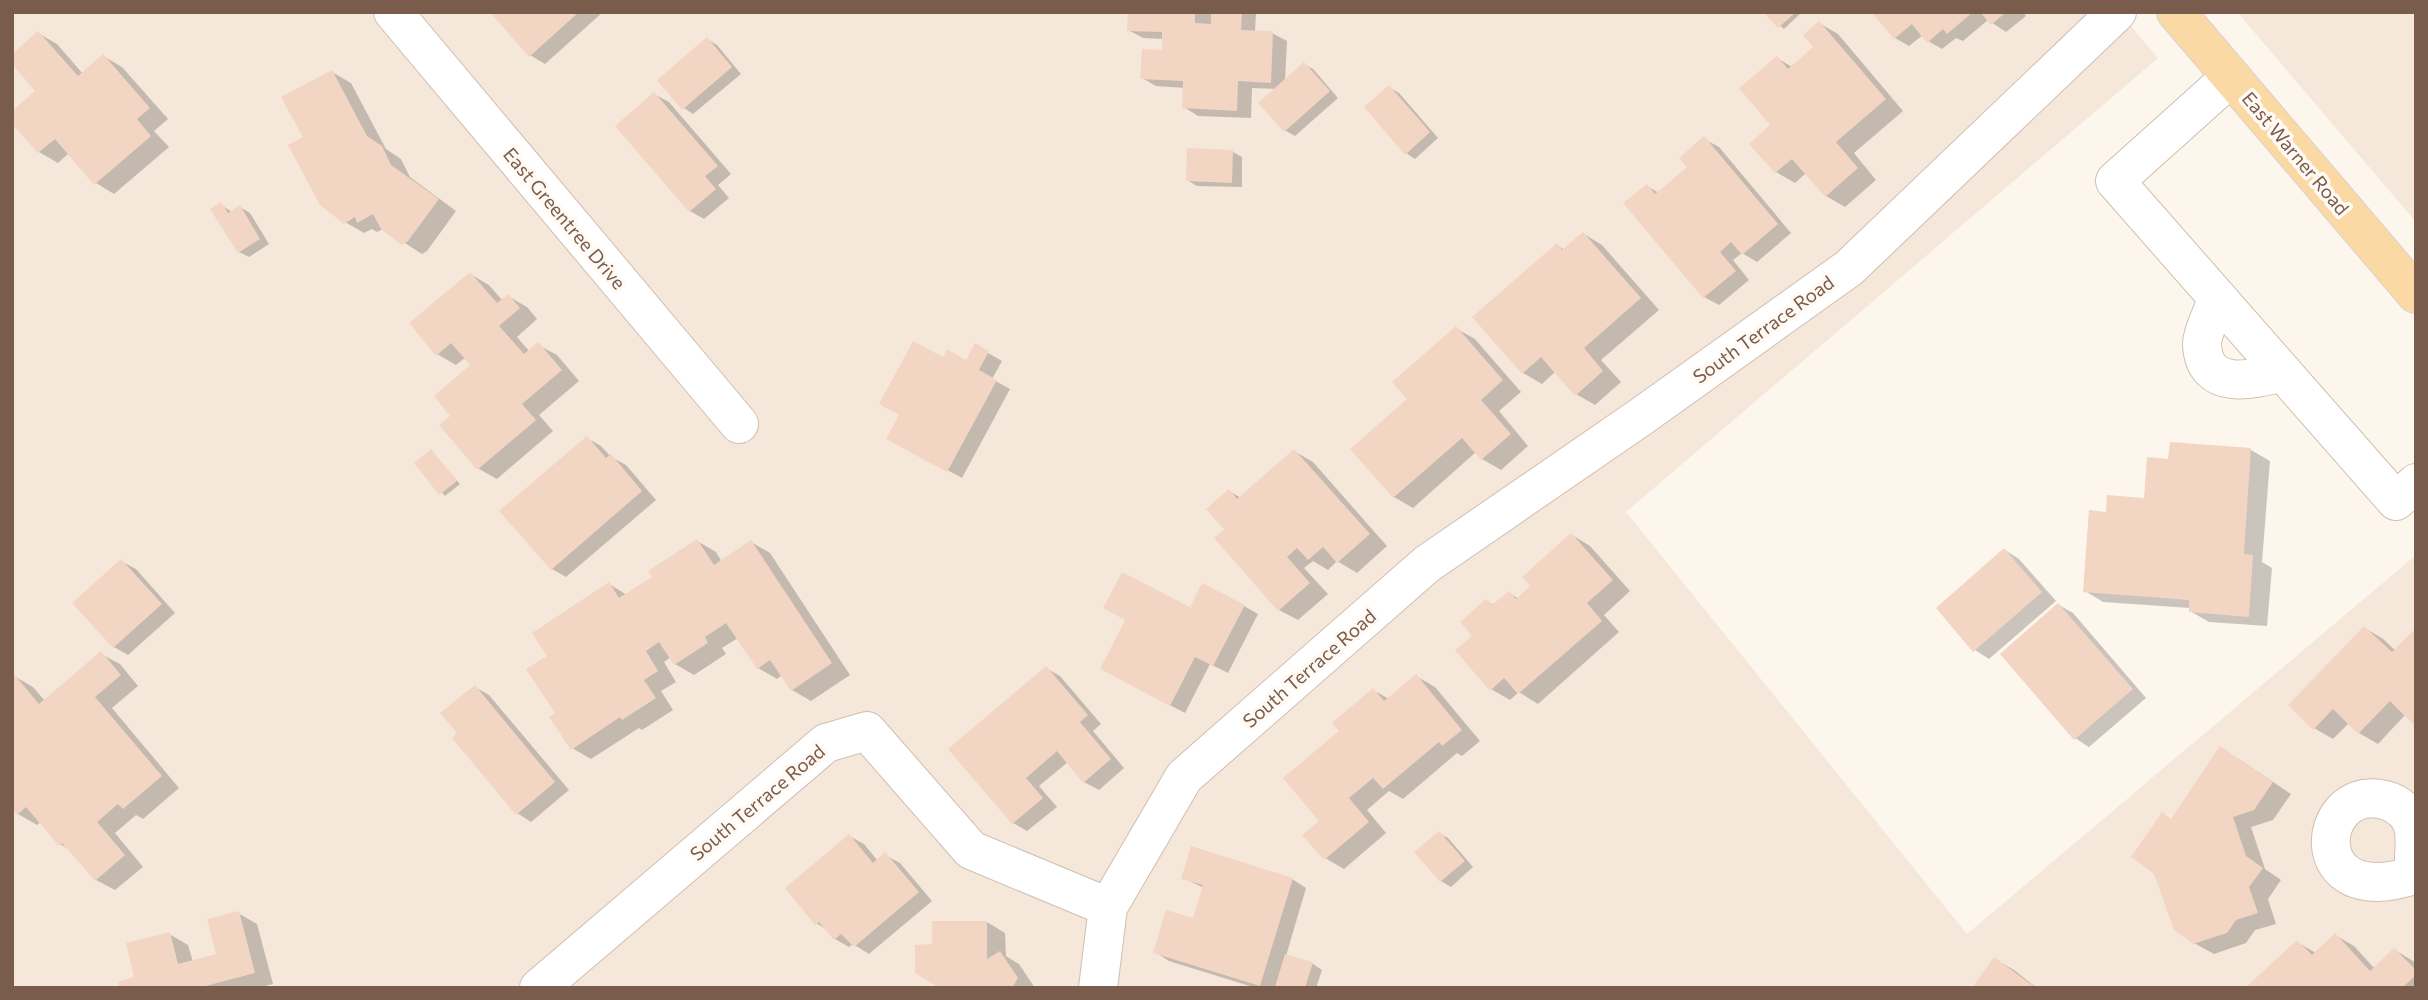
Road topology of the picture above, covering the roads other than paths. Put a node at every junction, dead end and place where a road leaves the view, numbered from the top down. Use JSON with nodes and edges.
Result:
{"nodes":[{"id":1,"x":393,"y":12,"type":"edge"},
{"id":2,"x":2117,"y":12,"type":"edge"},
{"id":3,"x":2176,"y":12,"type":"edge"},
{"id":4,"x":2231,"y":77,"type":"junction"},
{"id":5,"x":2416,"y":294,"type":"edge"},
{"id":6,"x":2218,"y":298,"type":"junction"},
{"id":7,"x":2283,"y":372,"type":"junction"},
{"id":8,"x":739,"y":424,"type":"dead end"},
{"id":9,"x":2416,"y":483,"type":"edge"},
{"id":10,"x":1108,"y":907,"type":"junction"},
{"id":11,"x":539,"y":988,"type":"edge"},
{"id":12,"x":1098,"y":988,"type":"edge"}],
"edges":[{"from":1,"to":8,"type":"street","name":"East Greentree Drive"},
{"from":2,"to":10,"type":"street","name":"South Terrace Road"},
{"from":3,"to":4,"type":"main road","name":"East Warner Road"},
{"from":4,"to":5,"type":"main road","name":"East Warner Road"},
{"from":4,"to":6,"type":"street"},
{"from":6,"to":7,"type":"street"},
{"from":6,"to":7,"type":"street"},
{"from":7,"to":9,"type":"street"},
{"from":10,"to":11,"type":"street","name":"South Terrace Road"},
{"from":10,"to":12,"type":"street"}]}
